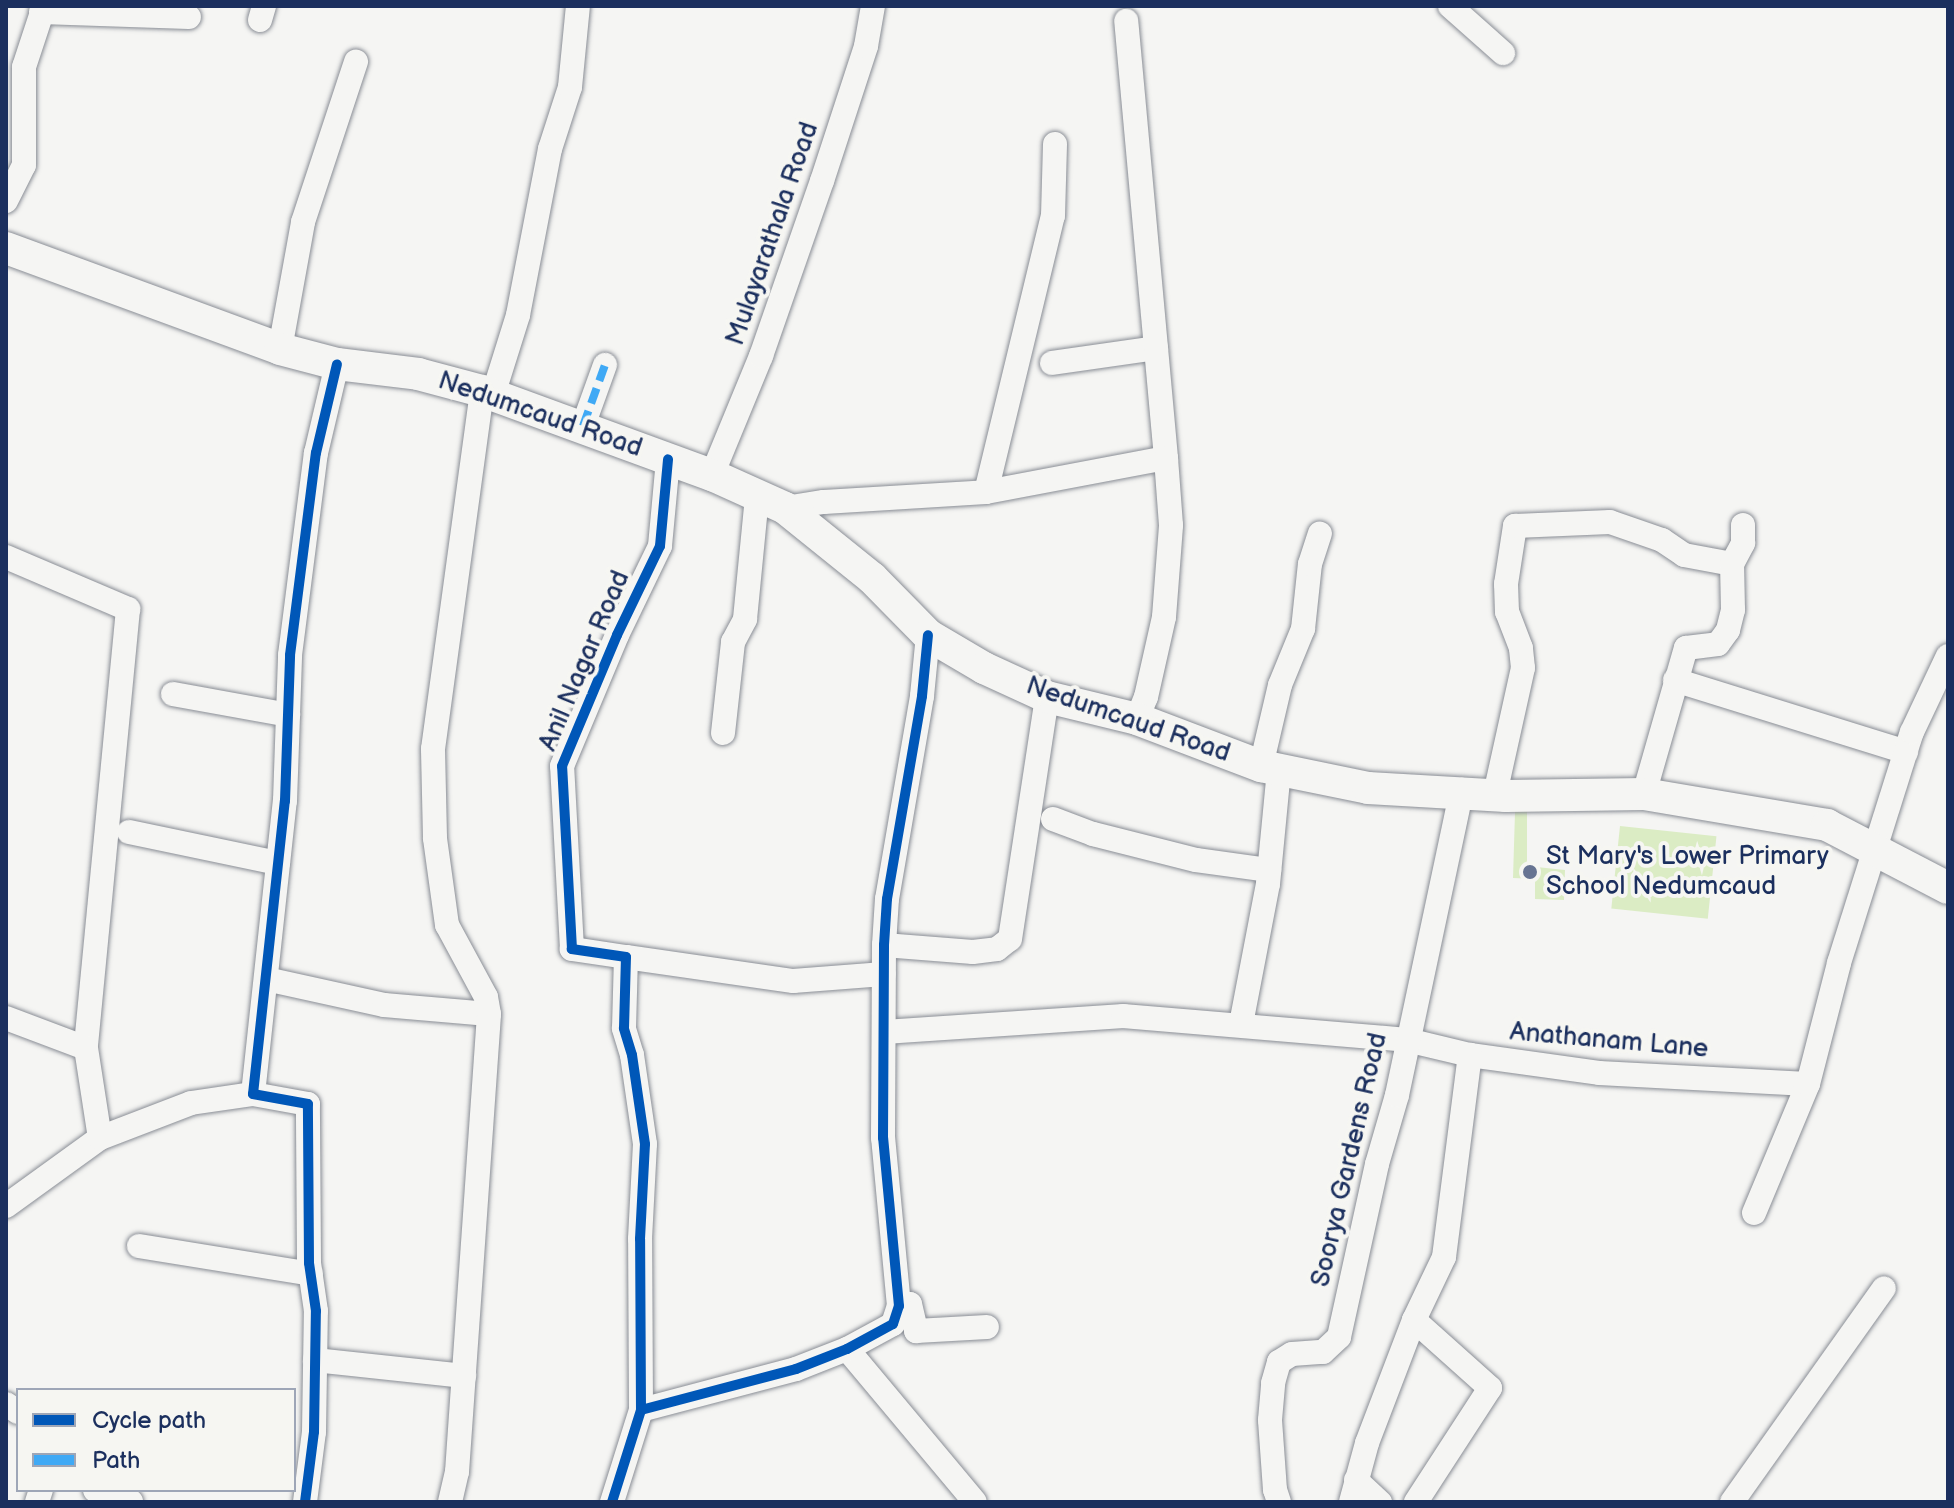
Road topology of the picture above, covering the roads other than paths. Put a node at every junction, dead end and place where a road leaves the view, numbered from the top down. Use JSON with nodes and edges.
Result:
{"nodes":[{"id":1,"x":578,"y":6,"type":"edge"},
{"id":2,"x":873,"y":6,"type":"edge"},
{"id":3,"x":1450,"y":6,"type":"edge"},
{"id":4,"x":42,"y":9,"type":"edge"},
{"id":5,"x":189,"y":17,"type":"dead end"},
{"id":6,"x":1126,"y":21,"type":"dead end"},
{"id":7,"x":1503,"y":53,"type":"dead end"},
{"id":8,"x":356,"y":62,"type":"dead end"},
{"id":9,"x":1055,"y":144,"type":"dead end"},
{"id":10,"x":6,"y":201,"type":"edge"},
{"id":11,"x":6,"y":248,"type":"edge"},
{"id":12,"x":1156,"y":348,"type":"junction"},
{"id":13,"x":280,"y":349,"type":"junction"},
{"id":14,"x":1052,"y":363,"type":"dead end"},
{"id":15,"x":337,"y":364,"type":"junction"},
{"id":16,"x":605,"y":365,"type":"dead end"},
{"id":17,"x":487,"y":393,"type":"junction"},
{"id":18,"x":583,"y":426,"type":"junction"},
{"id":19,"x":1166,"y":458,"type":"junction"},
{"id":20,"x":668,"y":459,"type":"junction"},
{"id":21,"x":712,"y":475,"type":"junction"},
{"id":22,"x":986,"y":492,"type":"junction"},
{"id":23,"x":771,"y":502,"type":"junction"},
{"id":24,"x":1743,"y":525,"type":"dead end"},
{"id":25,"x":1320,"y":534,"type":"dead end"},
{"id":26,"x":6,"y":557,"type":"edge"},
{"id":27,"x":1732,"y":564,"type":"junction"},
{"id":28,"x":928,"y":635,"type":"junction"},
{"id":29,"x":1948,"y":656,"type":"edge"},
{"id":30,"x":1675,"y":680,"type":"junction"},
{"id":31,"x":173,"y":694,"type":"dead end"},
{"id":32,"x":1047,"y":697,"type":"junction"},
{"id":33,"x":288,"y":715,"type":"junction"},
{"id":34,"x":1137,"y":719,"type":"junction"},
{"id":35,"x":723,"y":733,"type":"dead end"},
{"id":36,"x":1906,"y":752,"type":"junction"},
{"id":37,"x":1270,"y":768,"type":"junction"},
{"id":38,"x":1462,"y":790,"type":"junction"},
{"id":39,"x":1495,"y":794,"type":"junction"},
{"id":40,"x":1644,"y":794,"type":"junction"},
{"id":41,"x":1053,"y":819,"type":"dead end"},
{"id":42,"x":129,"y":832,"type":"dead end"},
{"id":43,"x":1875,"y":851,"type":"junction"},
{"id":44,"x":278,"y":863,"type":"junction"},
{"id":45,"x":1269,"y":870,"type":"junction"},
{"id":46,"x":1948,"y":888,"type":"edge"},
{"id":47,"x":884,"y":945,"type":"junction"},
{"id":48,"x":626,"y":957,"type":"junction"},
{"id":49,"x":884,"y":974,"type":"junction"},
{"id":50,"x":266,"y":979,"type":"junction"},
{"id":51,"x":489,"y":1014,"type":"junction"},
{"id":52,"x":6,"y":1018,"type":"edge"},
{"id":53,"x":1241,"y":1024,"type":"junction"},
{"id":54,"x":884,"y":1032,"type":"junction"},
{"id":55,"x":1407,"y":1040,"type":"junction"},
{"id":56,"x":86,"y":1048,"type":"junction"},
{"id":57,"x":1470,"y":1055,"type":"junction"},
{"id":58,"x":1808,"y":1084,"type":"junction"},
{"id":59,"x":253,"y":1094,"type":"junction"},
{"id":60,"x":100,"y":1138,"type":"junction"},
{"id":61,"x":6,"y":1206,"type":"edge"},
{"id":62,"x":1754,"y":1213,"type":"dead end"},
{"id":63,"x":139,"y":1246,"type":"dead end"},
{"id":64,"x":311,"y":1274,"type":"junction"},
{"id":65,"x":1884,"y":1288,"type":"dead end"},
{"id":66,"x":899,"y":1306,"type":"junction"},
{"id":67,"x":1414,"y":1320,"type":"junction"},
{"id":68,"x":987,"y":1327,"type":"dead end"},
{"id":69,"x":847,"y":1349,"type":"junction"},
{"id":70,"x":315,"y":1360,"type":"junction"},
{"id":71,"x":464,"y":1376,"type":"junction"},
{"id":72,"x":641,"y":1410,"type":"junction"},
{"id":73,"x":1354,"y":1491,"type":"edge"},
{"id":74,"x":101,"y":1492,"type":"edge"},
{"id":75,"x":131,"y":1502,"type":"edge"},
{"id":76,"x":305,"y":1502,"type":"edge"},
{"id":77,"x":450,"y":1502,"type":"edge"},
{"id":78,"x":612,"y":1502,"type":"edge"},
{"id":79,"x":975,"y":1502,"type":"edge"},
{"id":80,"x":1279,"y":1502,"type":"edge"},
{"id":81,"x":1380,"y":1502,"type":"edge"},
{"id":82,"x":1416,"y":1502,"type":"edge"},
{"id":83,"x":1732,"y":1502,"type":"edge"}],
"edges":[{"from":1,"to":17,"type":"street"},
{"from":2,"to":21,"type":"street","name":"Mulayarathala Road"},
{"from":3,"to":7,"type":"street"},
{"from":4,"to":5,"type":"street"},
{"from":4,"to":10,"type":"street"},
{"from":6,"to":12,"type":"street"},
{"from":8,"to":13,"type":"street"},
{"from":9,"to":22,"type":"street"},
{"from":11,"to":13,"type":"main road","name":"Nedumcaud Road"},
{"from":12,"to":14,"type":"street"},
{"from":12,"to":19,"type":"street"},
{"from":13,"to":15,"type":"main road","name":"Nedumcaud Road"},
{"from":15,"to":17,"type":"main road","name":"Nedumcaud Road"},
{"from":15,"to":33,"type":"street"},
{"from":16,"to":18,"type":"street"},
{"from":17,"to":18,"type":"main road","name":"Nedumcaud Road"},
{"from":17,"to":51,"type":"street"},
{"from":18,"to":20,"type":"main road","name":"Nedumcaud Road"},
{"from":19,"to":22,"type":"street"},
{"from":19,"to":34,"type":"street"},
{"from":20,"to":21,"type":"main road","name":"Nedumcaud Road"},
{"from":20,"to":48,"type":"street","name":"Anil Nagar Road"},
{"from":21,"to":23,"type":"main road","name":"Nedumcaud Road"},
{"from":22,"to":23,"type":"street"},
{"from":23,"to":28,"type":"main road","name":"Nedumcaud Road"},
{"from":23,"to":35,"type":"street"},
{"from":24,"to":27,"type":"street"},
{"from":25,"to":37,"type":"street"},
{"from":26,"to":56,"type":"street"},
{"from":27,"to":30,"type":"street"},
{"from":27,"to":39,"type":"street"},
{"from":28,"to":32,"type":"main road","name":"Nedumcaud Road"},
{"from":28,"to":47,"type":"street"},
{"from":29,"to":36,"type":"street"},
{"from":30,"to":36,"type":"street"},
{"from":30,"to":40,"type":"street"},
{"from":31,"to":33,"type":"street"},
{"from":32,"to":34,"type":"main road","name":"Nedumcaud Road"},
{"from":32,"to":47,"type":"street"},
{"from":33,"to":44,"type":"street"},
{"from":34,"to":37,"type":"main road","name":"Nedumcaud Road"},
{"from":36,"to":43,"type":"street"},
{"from":37,"to":38,"type":"main road","name":"Nedumcaud Road"},
{"from":37,"to":45,"type":"street"},
{"from":38,"to":39,"type":"main road","name":"Nedumcaud Road"},
{"from":38,"to":55,"type":"street","name":"Soorya Gardens Road"},
{"from":39,"to":40,"type":"main road","name":"Nedumcaud Road"},
{"from":40,"to":43,"type":"main road","name":"Nedumcaud Road"},
{"from":41,"to":45,"type":"street"},
{"from":42,"to":44,"type":"street"},
{"from":43,"to":46,"type":"main road","name":"Nedumcaud Road"},
{"from":43,"to":58,"type":"street"},
{"from":44,"to":50,"type":"street"},
{"from":45,"to":53,"type":"street"},
{"from":47,"to":49,"type":"street"},
{"from":48,"to":49,"type":"street"},
{"from":48,"to":72,"type":"street"},
{"from":49,"to":54,"type":"street"},
{"from":50,"to":51,"type":"street"},
{"from":50,"to":59,"type":"street"},
{"from":51,"to":71,"type":"street"},
{"from":52,"to":56,"type":"street"},
{"from":53,"to":54,"type":"street","name":"Anathanam Lane"},
{"from":53,"to":55,"type":"street","name":"Anathanam Lane"},
{"from":54,"to":66,"type":"street"},
{"from":55,"to":57,"type":"street","name":"Anathanam Lane"},
{"from":55,"to":80,"type":"street","name":"Soorya Gardens Road"},
{"from":56,"to":60,"type":"street"},
{"from":57,"to":58,"type":"street","name":"Anathanam Lane"},
{"from":57,"to":67,"type":"street"},
{"from":58,"to":62,"type":"street"},
{"from":59,"to":60,"type":"street"},
{"from":59,"to":64,"type":"street"},
{"from":60,"to":61,"type":"street"},
{"from":63,"to":64,"type":"street"},
{"from":64,"to":70,"type":"street"},
{"from":65,"to":83,"type":"street"},
{"from":66,"to":68,"type":"street"},
{"from":66,"to":69,"type":"street"},
{"from":67,"to":73,"type":"street"},
{"from":67,"to":82,"type":"street"},
{"from":69,"to":72,"type":"street"},
{"from":69,"to":79,"type":"street"},
{"from":70,"to":71,"type":"street"},
{"from":70,"to":76,"type":"street"},
{"from":71,"to":77,"type":"street"},
{"from":72,"to":78,"type":"street"},
{"from":73,"to":81,"type":"street"},
{"from":74,"to":75,"type":"street"}]}
